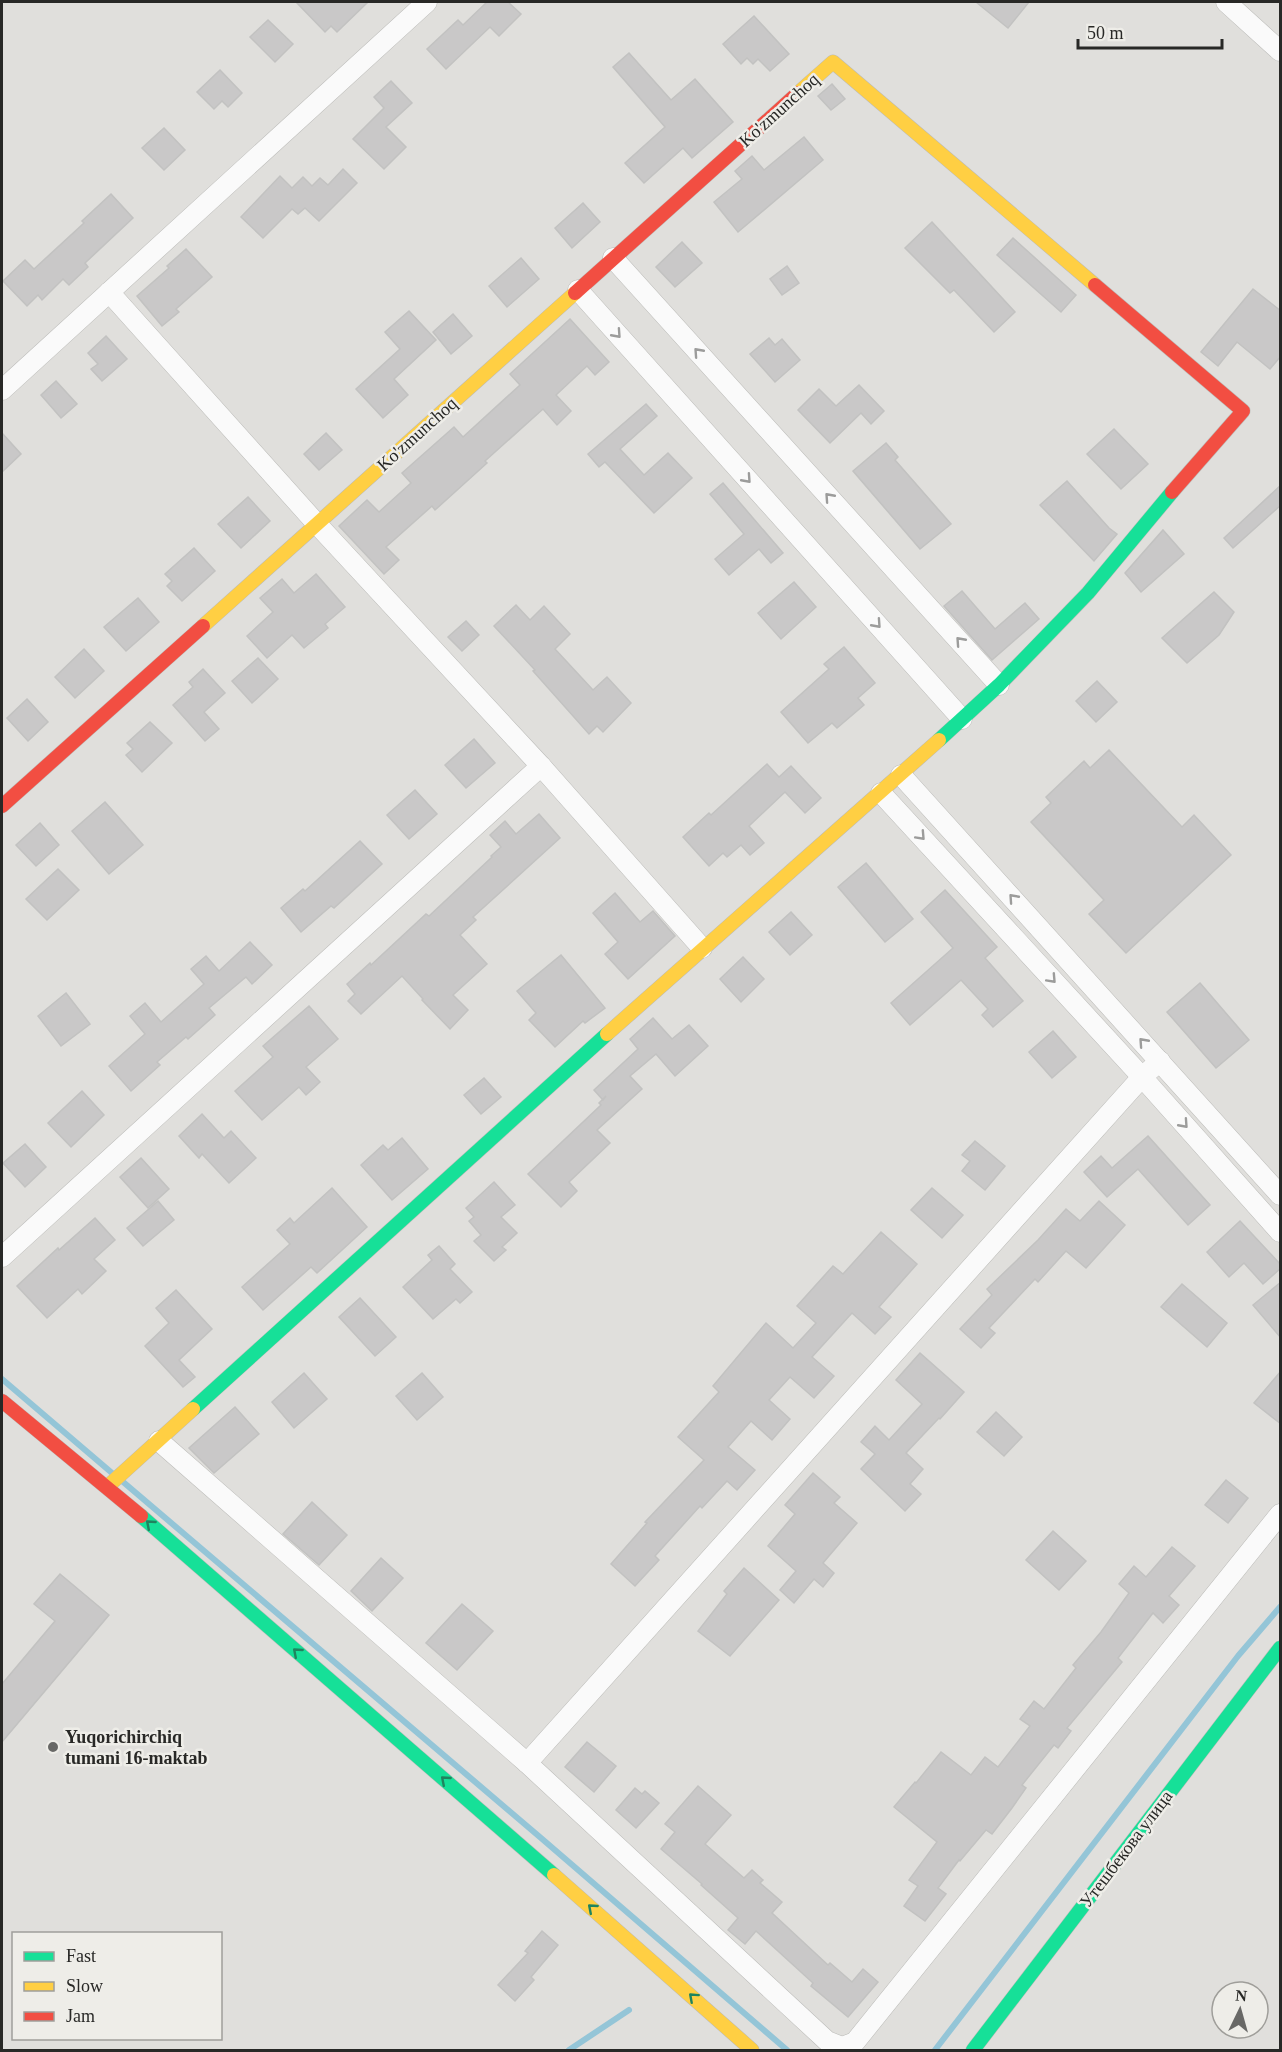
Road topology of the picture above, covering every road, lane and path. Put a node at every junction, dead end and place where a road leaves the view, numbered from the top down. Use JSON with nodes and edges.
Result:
{"nodes":[{"id":1,"x":428,"y":2,"type":"edge"},
{"id":2,"x":1226,"y":2,"type":"edge"},
{"id":3,"x":1281,"y":51,"type":"edge"},
{"id":4,"x":613,"y":258,"type":"junction"},
{"id":5,"x":578,"y":290,"type":"junction"},
{"id":6,"x":109,"y":292,"type":"junction"},
{"id":7,"x":2,"y":390,"type":"edge"},
{"id":8,"x":316,"y":523,"type":"junction"},
{"id":9,"x":999,"y":685,"type":"junction"},
{"id":10,"x":962,"y":718,"type":"junction"},
{"id":11,"x":541,"y":766,"type":"junction"},
{"id":12,"x":902,"y":775,"type":"junction"},
{"id":13,"x":881,"y":793,"type":"junction"},
{"id":14,"x":2,"y":806,"type":"edge"},
{"id":15,"x":702,"y":948,"type":"junction"},
{"id":16,"x":1160,"y":1061,"type":"junction"},
{"id":17,"x":1142,"y":1077,"type":"junction"},
{"id":18,"x":1281,"y":1195,"type":"edge"},
{"id":19,"x":1281,"y":1232,"type":"edge"},
{"id":20,"x":2,"y":1257,"type":"edge"},
{"id":21,"x":2,"y":1401,"type":"edge"},
{"id":22,"x":2,"y":1418,"type":"edge"},
{"id":23,"x":159,"y":1441,"type":"junction"},
{"id":24,"x":108,"y":1486,"type":"junction"},
{"id":25,"x":1281,"y":1514,"type":"edge"},
{"id":26,"x":1281,"y":1648,"type":"edge"},
{"id":27,"x":527,"y":1763,"type":"junction"},
{"id":28,"x":736,"y":2050,"type":"edge"},
{"id":29,"x":752,"y":2050,"type":"edge"},
{"id":30,"x":973,"y":2050,"type":"edge"}],
"edges":[{"from":1,"to":6,"type":"street"},
{"from":2,"to":3,"type":"street"},
{"from":4,"to":5,"type":"street","name":"Ko'zmunchoq"},
{"from":9,"to":4,"type":"street","one_way":true},
{"from":4,"to":9,"type":"street","name":"Ko'zmunchoq"},
{"from":5,"to":8,"type":"street","name":"Ko'zmunchoq"},
{"from":5,"to":10,"type":"street","one_way":true},
{"from":6,"to":7,"type":"street"},
{"from":6,"to":8,"type":"street"},
{"from":8,"to":11,"type":"street"},
{"from":8,"to":14,"type":"street","name":"Ko'zmunchoq"},
{"from":9,"to":10,"type":"street"},
{"from":10,"to":12,"type":"street"},
{"from":11,"to":15,"type":"street"},
{"from":11,"to":20,"type":"street"},
{"from":12,"to":13,"type":"street"},
{"from":16,"to":12,"type":"street","one_way":true},
{"from":13,"to":15,"type":"street"},
{"from":13,"to":17,"type":"street","one_way":true},
{"from":15,"to":23,"type":"street"},
{"from":16,"to":17,"type":"street"},
{"from":16,"to":18,"type":"street"},
{"from":17,"to":19,"type":"street","one_way":true},
{"from":17,"to":27,"type":"street"},
{"from":21,"to":24,"type":"street"},
{"from":22,"to":28,"type":"street"},
{"from":23,"to":24,"type":"street"},
{"from":23,"to":27,"type":"street"},
{"from":29,"to":24,"type":"street","one_way":true},
{"from":25,"to":27,"type":"street"},
{"from":26,"to":30,"type":"street","name":"Утешбекова улица"}]}
